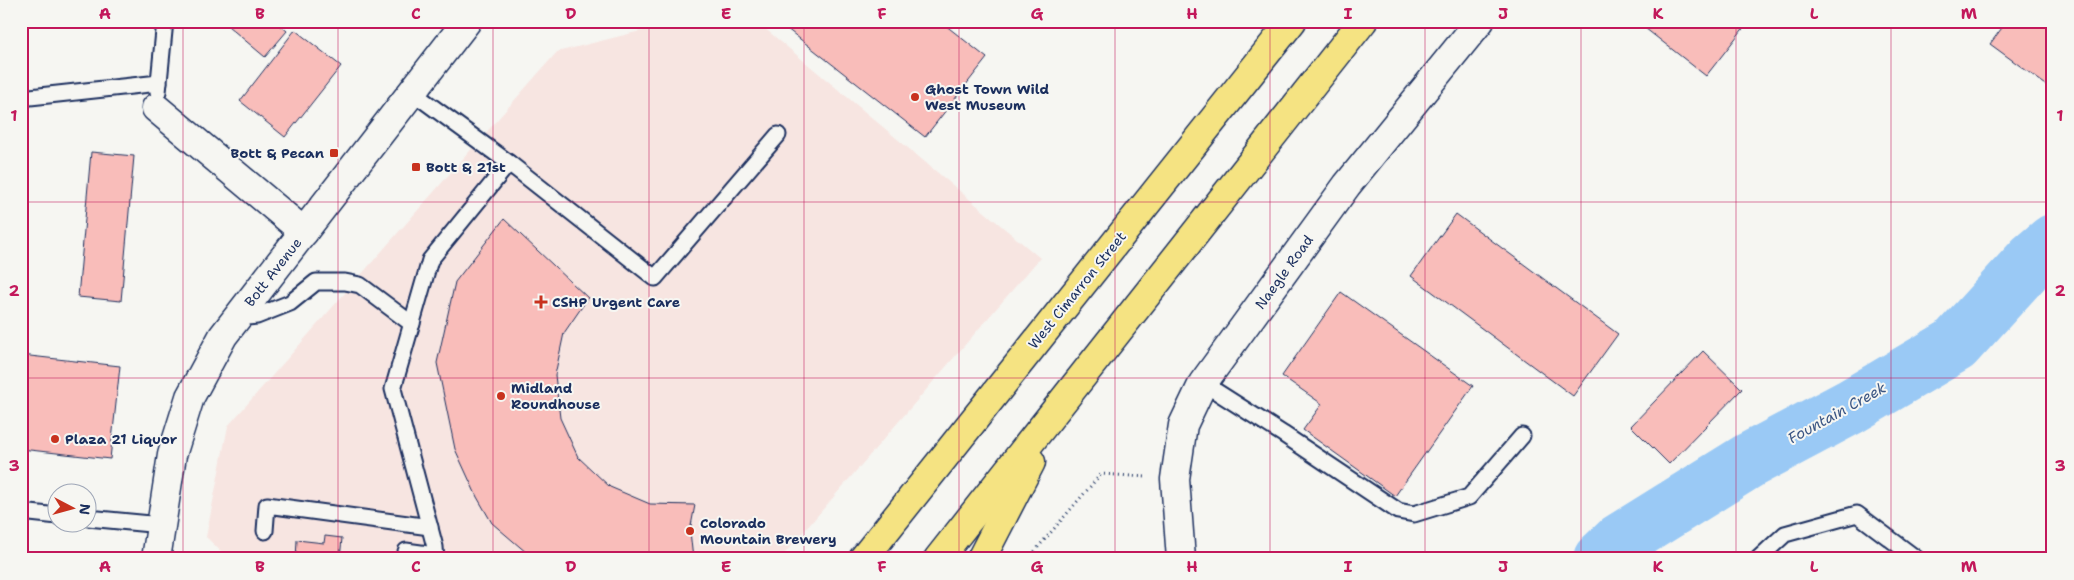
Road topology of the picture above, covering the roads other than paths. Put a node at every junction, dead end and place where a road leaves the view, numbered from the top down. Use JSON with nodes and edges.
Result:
{"nodes":[{"id":1,"x":165,"y":21,"type":"edge"},
{"id":2,"x":467,"y":21,"type":"edge"},
{"id":3,"x":1292,"y":21,"type":"edge"},
{"id":4,"x":1363,"y":21,"type":"edge"},
{"id":5,"x":1480,"y":21,"type":"edge"},
{"id":6,"x":412,"y":92,"type":"junction"},
{"id":7,"x":157,"y":96,"type":"junction"},
{"id":8,"x":21,"y":98,"type":"edge"},
{"id":9,"x":778,"y":135,"type":"dead end"},
{"id":10,"x":509,"y":163,"type":"junction"},
{"id":11,"x":304,"y":232,"type":"junction"},
{"id":12,"x":238,"y":318,"type":"junction"},
{"id":13,"x":412,"y":324,"type":"junction"},
{"id":14,"x":1203,"y":384,"type":"junction"},
{"id":15,"x":1062,"y":402,"type":"junction"},
{"id":16,"x":1522,"y":436,"type":"dead end"},
{"id":17,"x":954,"y":444,"type":"junction"},
{"id":18,"x":21,"y":512,"type":"edge"},
{"id":19,"x":48,"y":515,"type":"edge"},
{"id":20,"x":98,"y":519,"type":"edge"},
{"id":21,"x":161,"y":525,"type":"junction"},
{"id":22,"x":430,"y":527,"type":"junction"},
{"id":23,"x":264,"y":531,"type":"dead end"},
{"id":24,"x":406,"y":551,"type":"dead end"},
{"id":25,"x":435,"y":557,"type":"edge"},
{"id":26,"x":156,"y":559,"type":"edge"},
{"id":27,"x":843,"y":559,"type":"edge"},
{"id":28,"x":863,"y":559,"type":"edge"},
{"id":29,"x":938,"y":559,"type":"edge"},
{"id":30,"x":981,"y":559,"type":"edge"},
{"id":31,"x":1181,"y":559,"type":"edge"},
{"id":32,"x":1758,"y":559,"type":"edge"},
{"id":33,"x":1917,"y":559,"type":"edge"}],
"edges":[{"from":1,"to":7,"type":"lane"},
{"from":2,"to":6,"type":"street","name":"Bott Avenue"},
{"from":3,"to":17,"type":"highway","name":"West Cimarron Street"},
{"from":4,"to":15,"type":"highway"},
{"from":5,"to":14,"type":"street","name":"Naegle Road"},
{"from":6,"to":10,"type":"lane"},
{"from":6,"to":11,"type":"street","name":"Bott Avenue"},
{"from":7,"to":8,"type":"lane"},
{"from":7,"to":11,"type":"street"},
{"from":9,"to":10,"type":"lane"},
{"from":10,"to":13,"type":"lane"},
{"from":11,"to":12,"type":"street","name":"Bott Avenue"},
{"from":12,"to":13,"type":"lane"},
{"from":12,"to":21,"type":"street","name":"Bott Avenue"},
{"from":13,"to":22,"type":"lane"},
{"from":14,"to":16,"type":"lane"},
{"from":14,"to":31,"type":"street","name":"Naegle Road"},
{"from":15,"to":29,"type":"highway"},
{"from":15,"to":30,"type":"highway"},
{"from":17,"to":27,"type":"highway"},
{"from":17,"to":28,"type":"highway","name":"West Cimarron Street"},
{"from":18,"to":19,"type":"lane"},
{"from":20,"to":21,"type":"lane"},
{"from":21,"to":26,"type":"street","name":"Bott Avenue"},
{"from":22,"to":23,"type":"lane"},
{"from":22,"to":25,"type":"lane"},
{"from":24,"to":25,"type":"lane"},
{"from":32,"to":33,"type":"lane"}]}
